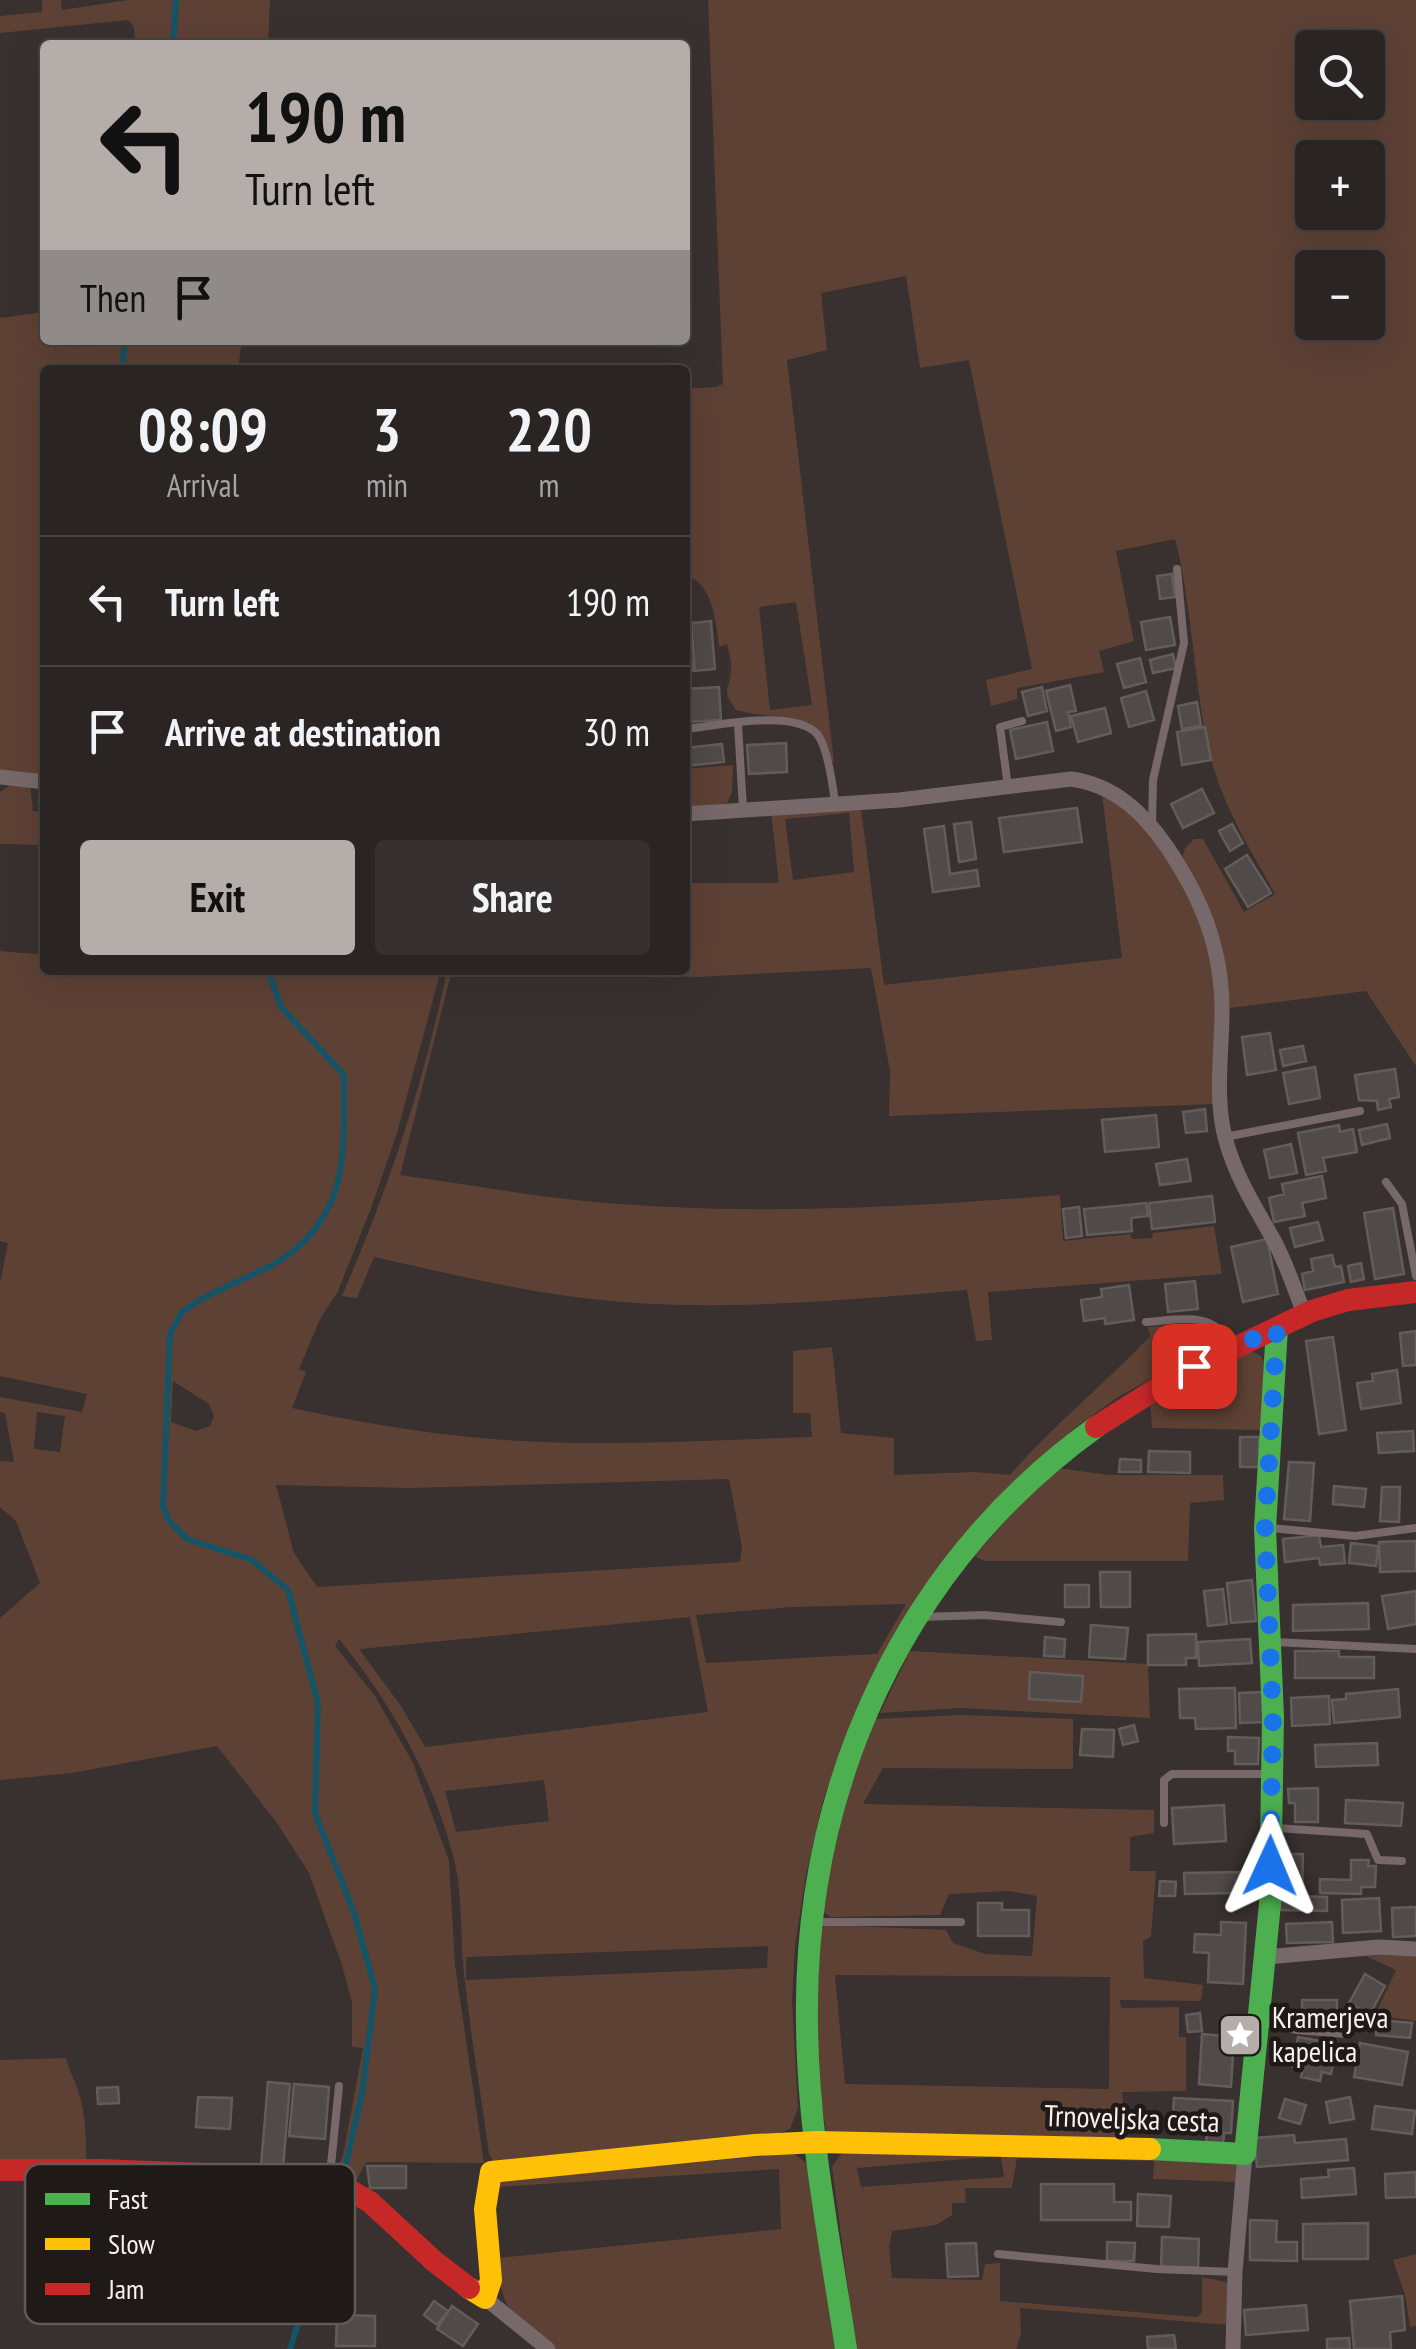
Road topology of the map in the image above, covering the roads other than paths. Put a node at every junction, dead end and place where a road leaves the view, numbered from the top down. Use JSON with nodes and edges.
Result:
{"nodes":[{"id":1,"x":1176,"y":569,"type":"dead end"},
{"id":2,"x":1022,"y":721,"type":"dead end"},
{"id":3,"x":738,"y":724,"type":"junction"},
{"id":4,"x":690,"y":729,"type":"edge"},
{"id":5,"x":1,"y":780,"type":"edge"},
{"id":6,"x":40,"y":782,"type":"edge"},
{"id":7,"x":1008,"y":787,"type":"junction"},
{"id":8,"x":834,"y":804,"type":"junction"},
{"id":9,"x":743,"y":809,"type":"junction"},
{"id":10,"x":690,"y":814,"type":"edge"},
{"id":11,"x":1152,"y":825,"type":"junction"},
{"id":12,"x":1360,"y":1111,"type":"dead end"},
{"id":13,"x":1225,"y":1138,"type":"junction"},
{"id":14,"x":1386,"y":1182,"type":"dead end"},
{"id":15,"x":1416,"y":1276,"type":"edge"},
{"id":16,"x":1416,"y":1292,"type":"edge"},
{"id":17,"x":1305,"y":1315,"type":"junction"},
{"id":18,"x":1146,"y":1322,"type":"dead end"},
{"id":19,"x":1277,"y":1328,"type":"junction"},
{"id":20,"x":1232,"y":1346,"type":"junction"},
{"id":21,"x":1265,"y":1528,"type":"junction"},
{"id":22,"x":1416,"y":1528,"type":"edge"},
{"id":23,"x":917,"y":1618,"type":"junction"},
{"id":24,"x":1061,"y":1622,"type":"dead end"},
{"id":25,"x":1270,"y":1642,"type":"junction"},
{"id":26,"x":1416,"y":1648,"type":"edge"},
{"id":27,"x":1272,"y":1774,"type":"junction"},
{"id":28,"x":1164,"y":1823,"type":"dead end"},
{"id":29,"x":1271,"y":1828,"type":"junction"},
{"id":30,"x":1402,"y":1862,"type":"dead end"},
{"id":31,"x":961,"y":1922,"type":"dead end"},
{"id":32,"x":810,"y":1923,"type":"junction"},
{"id":33,"x":1416,"y":1949,"type":"edge"},
{"id":34,"x":1266,"y":1957,"type":"junction"},
{"id":35,"x":1258,"y":2022,"type":"junction"},
{"id":36,"x":1344,"y":2034,"type":"dead end"},
{"id":37,"x":340,"y":2086,"type":"dead end"},
{"id":38,"x":818,"y":2142,"type":"junction"},
{"id":39,"x":1245,"y":2154,"type":"junction"},
{"id":40,"x":342,"y":2164,"type":"edge"},
{"id":41,"x":355,"y":2195,"type":"edge"},
{"id":42,"x":998,"y":2254,"type":"dead end"},
{"id":43,"x":1235,"y":2272,"type":"junction"},
{"id":44,"x":485,"y":2298,"type":"junction"},
{"id":45,"x":548,"y":2349,"type":"edge"},
{"id":46,"x":846,"y":2349,"type":"edge"},
{"id":47,"x":1233,"y":2349,"type":"edge"}],
"edges":[{"from":1,"to":11,"type":"lane"},
{"from":2,"to":7,"type":"lane"},
{"from":3,"to":4,"type":"lane"},
{"from":3,"to":8,"type":"lane"},
{"from":3,"to":9,"type":"lane"},
{"from":5,"to":6,"type":"street"},
{"from":7,"to":8,"type":"street"},
{"from":7,"to":11,"type":"street"},
{"from":8,"to":9,"type":"street"},
{"from":9,"to":10,"type":"street"},
{"from":11,"to":13,"type":"street"},
{"from":12,"to":13,"type":"lane"},
{"from":13,"to":17,"type":"street"},
{"from":14,"to":15,"type":"lane"},
{"from":16,"to":17,"type":"street"},
{"from":17,"to":19,"type":"street"},
{"from":18,"to":20,"type":"lane"},
{"from":19,"to":20,"type":"street"},
{"from":19,"to":21,"type":"street","name":"Trnoveljska cesta"},
{"from":20,"to":23,"type":"street"},
{"from":21,"to":22,"type":"lane"},
{"from":21,"to":25,"type":"street","name":"Trnoveljska cesta"},
{"from":23,"to":24,"type":"lane"},
{"from":23,"to":32,"type":"street"},
{"from":25,"to":26,"type":"lane"},
{"from":25,"to":27,"type":"street","name":"Trnoveljska cesta"},
{"from":27,"to":28,"type":"lane"},
{"from":27,"to":29,"type":"street","name":"Trnoveljska cesta"},
{"from":29,"to":30,"type":"lane"},
{"from":29,"to":34,"type":"street","name":"Trnoveljska cesta"},
{"from":31,"to":32,"type":"lane"},
{"from":32,"to":38,"type":"street"},
{"from":33,"to":34,"type":"street"},
{"from":34,"to":35,"type":"street","name":"Trnoveljska cesta"},
{"from":35,"to":36,"type":"lane"},
{"from":35,"to":39,"type":"street","name":"Trnoveljska cesta"},
{"from":37,"to":40,"type":"lane"},
{"from":38,"to":39,"type":"street","name":"Trnoveljska cesta"},
{"from":38,"to":44,"type":"street","name":"Trnoveljska cesta"},
{"from":38,"to":46,"type":"street"},
{"from":39,"to":43,"type":"street"},
{"from":41,"to":44,"type":"street"},
{"from":42,"to":43,"type":"lane"},
{"from":43,"to":47,"type":"street"},
{"from":44,"to":45,"type":"street"}]}
